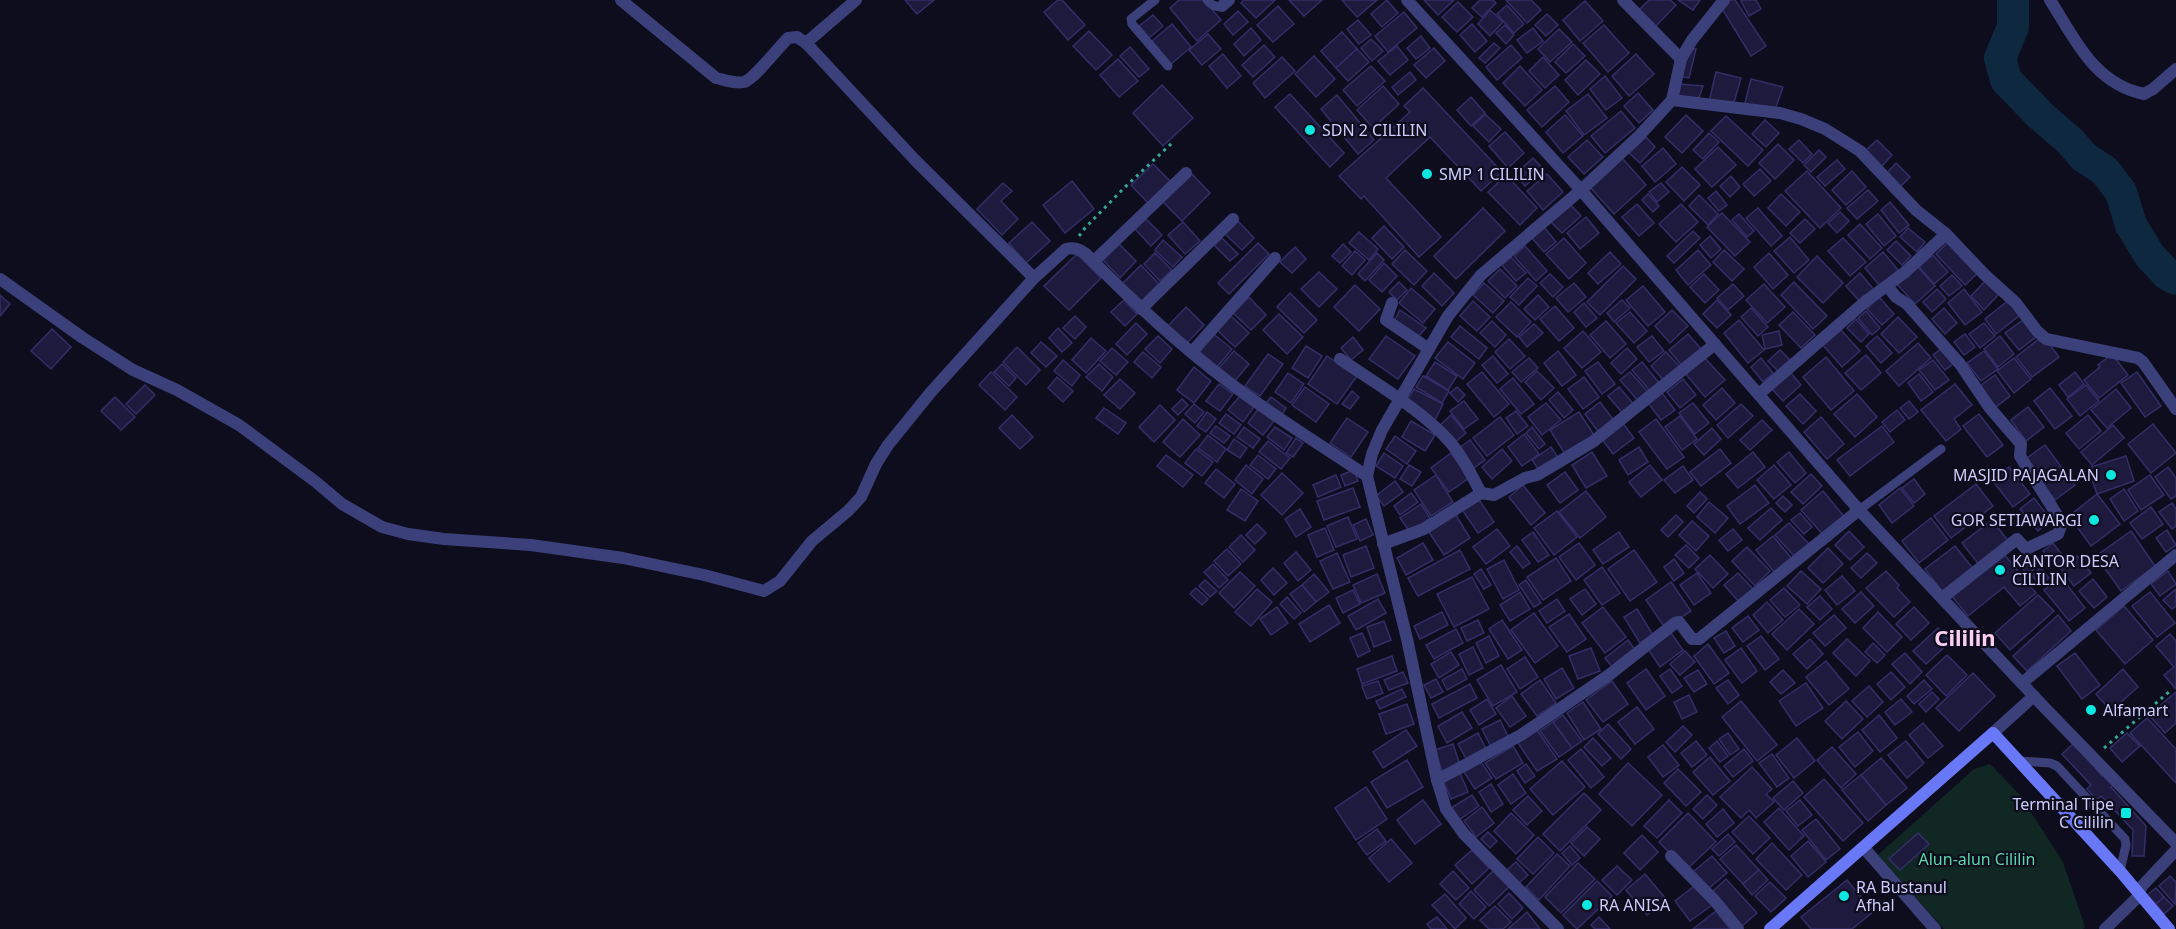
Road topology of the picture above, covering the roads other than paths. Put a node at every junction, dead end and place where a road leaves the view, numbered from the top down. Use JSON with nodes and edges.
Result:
{"nodes":[{"id":1,"x":621,"y":0,"type":"edge"},
{"id":2,"x":856,"y":0,"type":"edge"},
{"id":3,"x":1155,"y":0,"type":"edge"},
{"id":4,"x":1207,"y":0,"type":"edge"},
{"id":5,"x":1407,"y":0,"type":"edge"},
{"id":6,"x":1623,"y":0,"type":"edge"},
{"id":7,"x":1724,"y":0,"type":"edge"},
{"id":8,"x":2050,"y":0,"type":"edge"},
{"id":9,"x":1226,"y":3,"type":"edge"},
{"id":10,"x":807,"y":44,"type":"junction"},
{"id":11,"x":1681,"y":58,"type":"junction"},
{"id":12,"x":1168,"y":66,"type":"dead end"},
{"id":13,"x":2176,"y":69,"type":"edge"},
{"id":14,"x":1672,"y":100,"type":"junction"},
{"id":15,"x":1186,"y":173,"type":"dead end"},
{"id":16,"x":1581,"y":190,"type":"junction"},
{"id":17,"x":1233,"y":219,"type":"dead end"},
{"id":18,"x":1946,"y":234,"type":"junction"},
{"id":19,"x":1275,"y":258,"type":"dead end"},
{"id":20,"x":1093,"y":262,"type":"junction"},
{"id":21,"x":1034,"y":278,"type":"junction"},
{"id":22,"x":0,"y":279,"type":"edge"},
{"id":23,"x":1888,"y":287,"type":"junction"},
{"id":24,"x":1392,"y":303,"type":"dead end"},
{"id":25,"x":1141,"y":309,"type":"junction"},
{"id":26,"x":1716,"y":344,"type":"junction"},
{"id":27,"x":1429,"y":349,"type":"junction"},
{"id":28,"x":1192,"y":352,"type":"junction"},
{"id":29,"x":1340,"y":359,"type":"dead end"},
{"id":30,"x":1759,"y":394,"type":"junction"},
{"id":31,"x":1400,"y":399,"type":"junction"},
{"id":32,"x":2176,"y":409,"type":"edge"},
{"id":33,"x":1941,"y":449,"type":"dead end"},
{"id":34,"x":1367,"y":476,"type":"junction"},
{"id":35,"x":1481,"y":493,"type":"junction"},
{"id":36,"x":1859,"y":510,"type":"junction"},
{"id":37,"x":1383,"y":544,"type":"junction"},
{"id":38,"x":2176,"y":555,"type":"edge"},
{"id":39,"x":1942,"y":598,"type":"junction"},
{"id":40,"x":2022,"y":683,"type":"junction"},
{"id":41,"x":2034,"y":696,"type":"junction"},
{"id":42,"x":1994,"y":734,"type":"junction"},
{"id":43,"x":2019,"y":760,"type":"junction"},
{"id":44,"x":1437,"y":780,"type":"junction"},
{"id":45,"x":2176,"y":843,"type":"edge"},
{"id":46,"x":1864,"y":848,"type":"junction"},
{"id":47,"x":2176,"y":850,"type":"edge"},
{"id":48,"x":1671,"y":856,"type":"dead end"},
{"id":49,"x":2120,"y":871,"type":"junction"},
{"id":50,"x":2140,"y":895,"type":"junction"},
{"id":51,"x":1558,"y":929,"type":"edge"},
{"id":52,"x":1738,"y":929,"type":"edge"},
{"id":53,"x":1770,"y":929,"type":"edge"},
{"id":54,"x":1935,"y":929,"type":"edge"},
{"id":55,"x":2105,"y":929,"type":"edge"},
{"id":56,"x":2169,"y":929,"type":"edge"}],
"edges":[{"from":1,"to":10,"type":"street"},
{"from":2,"to":10,"type":"street"},
{"from":3,"to":12,"type":"lane"},
{"from":4,"to":9,"type":"lane"},
{"from":5,"to":16,"type":"street"},
{"from":6,"to":11,"type":"street"},
{"from":7,"to":11,"type":"street"},
{"from":8,"to":13,"type":"street"},
{"from":10,"to":21,"type":"street"},
{"from":11,"to":14,"type":"street"},
{"from":14,"to":16,"type":"street"},
{"from":14,"to":18,"type":"street"},
{"from":15,"to":20,"type":"street"},
{"from":16,"to":26,"type":"street"},
{"from":16,"to":27,"type":"street"},
{"from":17,"to":25,"type":"street"},
{"from":18,"to":23,"type":"street"},
{"from":18,"to":32,"type":"street"},
{"from":19,"to":28,"type":"street"},
{"from":20,"to":21,"type":"street"},
{"from":20,"to":25,"type":"street"},
{"from":21,"to":22,"type":"street"},
{"from":23,"to":30,"type":"street"},
{"from":23,"to":39,"type":"street"},
{"from":24,"to":27,"type":"street"},
{"from":25,"to":28,"type":"street"},
{"from":26,"to":30,"type":"street"},
{"from":26,"to":35,"type":"street"},
{"from":27,"to":31,"type":"street"},
{"from":28,"to":34,"type":"street"},
{"from":29,"to":31,"type":"street"},
{"from":30,"to":36,"type":"street"},
{"from":31,"to":34,"type":"street"},
{"from":31,"to":35,"type":"street"},
{"from":33,"to":36,"type":"lane"},
{"from":34,"to":37,"type":"street"},
{"from":35,"to":37,"type":"street"},
{"from":36,"to":39,"type":"street"},
{"from":36,"to":44,"type":"street"},
{"from":37,"to":44,"type":"street"},
{"from":38,"to":40,"type":"street"},
{"from":39,"to":40,"type":"street"},
{"from":40,"to":41,"type":"street"},
{"from":41,"to":42,"type":"street"},
{"from":41,"to":45,"type":"street"},
{"from":42,"to":43,"type":"main road"},
{"from":42,"to":46,"type":"main road"},
{"from":43,"to":49,"type":"main road"},
{"from":43,"to":49,"type":"lane"},
{"from":44,"to":51,"type":"street"},
{"from":46,"to":53,"type":"main road"},
{"from":46,"to":54,"type":"street"},
{"from":47,"to":50,"type":"street"},
{"from":48,"to":52,"type":"street"},
{"from":49,"to":50,"type":"main road"},
{"from":50,"to":55,"type":"street"},
{"from":50,"to":56,"type":"main road"}]}
